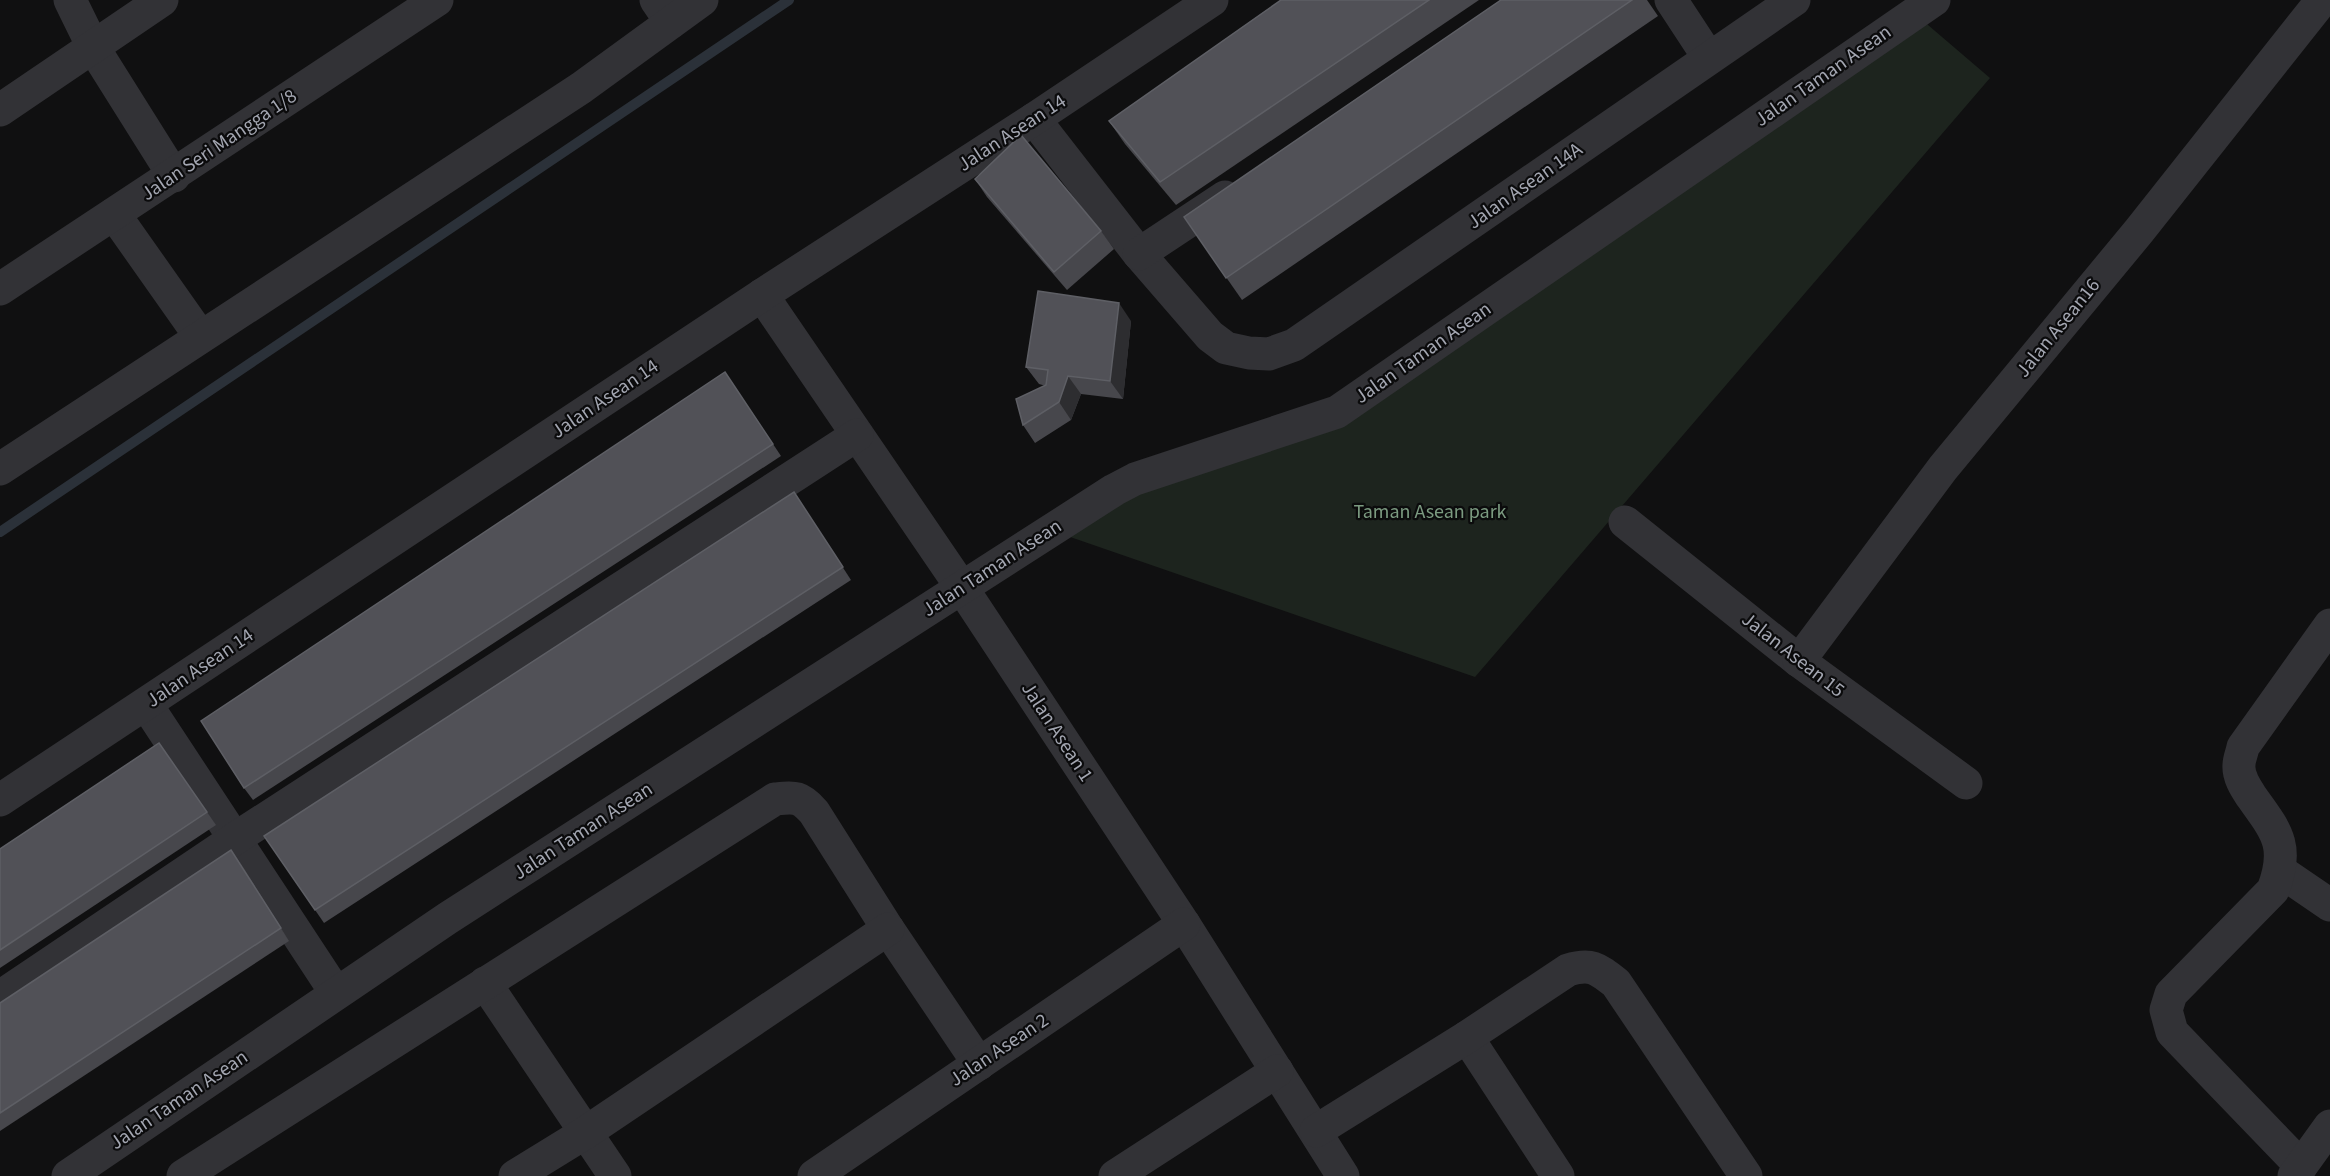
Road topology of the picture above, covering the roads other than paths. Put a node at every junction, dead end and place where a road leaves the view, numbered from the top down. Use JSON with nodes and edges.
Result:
{"nodes":[{"id":1,"x":70,"y":0,"type":"edge"},
{"id":2,"x":162,"y":0,"type":"edge"},
{"id":3,"x":437,"y":0,"type":"edge"},
{"id":4,"x":702,"y":0,"type":"edge"},
{"id":5,"x":1212,"y":0,"type":"edge"},
{"id":6,"x":1671,"y":0,"type":"edge"},
{"id":7,"x":1794,"y":0,"type":"edge"},
{"id":8,"x":1934,"y":0,"type":"edge"},
{"id":9,"x":2322,"y":0,"type":"edge"},
{"id":10,"x":664,"y":11,"type":"edge"},
{"id":11,"x":93,"y":47,"type":"junction"},
{"id":12,"x":1709,"y":58,"type":"junction"},
{"id":13,"x":0,"y":110,"type":"edge"},
{"id":14,"x":1034,"y":119,"type":"junction"},
{"id":15,"x":174,"y":176,"type":"junction"},
{"id":16,"x":1246,"y":183,"type":"edge"},
{"id":17,"x":114,"y":214,"type":"junction"},
{"id":18,"x":1139,"y":254,"type":"junction"},
{"id":19,"x":0,"y":289,"type":"edge"},
{"id":20,"x":762,"y":295,"type":"junction"},
{"id":21,"x":200,"y":336,"type":"junction"},
{"id":22,"x":857,"y":435,"type":"junction"},
{"id":23,"x":0,"y":469,"type":"edge"},
{"id":24,"x":1625,"y":522,"type":"dead end"},
{"id":25,"x":962,"y":588,"type":"junction"},
{"id":26,"x":2330,"y":625,"type":"edge"},
{"id":27,"x":1799,"y":661,"type":"junction"},
{"id":28,"x":146,"y":704,"type":"junction"},
{"id":29,"x":1966,"y":783,"type":"dead end"},
{"id":30,"x":0,"y":800,"type":"edge"},
{"id":31,"x":236,"y":838,"type":"junction"},
{"id":32,"x":2280,"y":871,"type":"junction"},
{"id":33,"x":2330,"y":905,"type":"edge"},
{"id":34,"x":1184,"y":924,"type":"junction"},
{"id":35,"x":888,"y":929,"type":"junction"},
{"id":36,"x":485,"y":983,"type":"junction"},
{"id":37,"x":336,"y":993,"type":"junction"},
{"id":38,"x":0,"y":997,"type":"edge"},
{"id":39,"x":1467,"y":1037,"type":"junction"},
{"id":40,"x":979,"y":1064,"type":"junction"},
{"id":41,"x":1277,"y":1071,"type":"junction"},
{"id":42,"x":2330,"y":1126,"type":"edge"},
{"id":43,"x":1316,"y":1131,"type":"junction"},
{"id":44,"x":585,"y":1133,"type":"junction"},
{"id":45,"x":104,"y":1166,"type":"edge"},
{"id":46,"x":2298,"y":1171,"type":"edge"},
{"id":47,"x":68,"y":1176,"type":"edge"},
{"id":48,"x":183,"y":1176,"type":"edge"},
{"id":49,"x":515,"y":1176,"type":"edge"},
{"id":50,"x":615,"y":1176,"type":"edge"},
{"id":51,"x":814,"y":1176,"type":"edge"},
{"id":52,"x":1115,"y":1176,"type":"edge"},
{"id":53,"x":1343,"y":1176,"type":"edge"},
{"id":54,"x":1558,"y":1176,"type":"edge"},
{"id":55,"x":1746,"y":1176,"type":"edge"}],
"edges":[{"from":1,"to":11,"type":"street"},
{"from":2,"to":11,"type":"street"},
{"from":3,"to":15,"type":"street","name":"Jalan Seri Mangga 1/8"},
{"from":4,"to":10,"type":"street"},
{"from":5,"to":14,"type":"street","name":"Jalan Asean 14"},
{"from":6,"to":12,"type":"street"},
{"from":7,"to":12,"type":"street","name":"Jalan Asean 14A"},
{"from":8,"to":25,"type":"street","name":"Jalan Taman Asean"},
{"from":9,"to":27,"type":"street","name":"Jalan Asean16"},
{"from":10,"to":21,"type":"street"},
{"from":11,"to":13,"type":"street"},
{"from":11,"to":15,"type":"street"},
{"from":12,"to":18,"type":"street","name":"Jalan Asean 14A"},
{"from":14,"to":18,"type":"street"},
{"from":14,"to":20,"type":"street","name":"Jalan Asean 14"},
{"from":15,"to":17,"type":"street","name":"Jalan Seri Mangga 1/8"},
{"from":16,"to":18,"type":"street"},
{"from":17,"to":19,"type":"street","name":"Jalan Seri Mangga 1/8"},
{"from":17,"to":21,"type":"street"},
{"from":20,"to":22,"type":"street","name":"Jalan Asean 1"},
{"from":20,"to":28,"type":"street","name":"Jalan Asean 14"},
{"from":21,"to":23,"type":"street"},
{"from":22,"to":25,"type":"street","name":"Jalan Asean 1"},
{"from":22,"to":31,"type":"street"},
{"from":24,"to":27,"type":"street","name":"Jalan Asean 15"},
{"from":25,"to":34,"type":"street","name":"Jalan Asean 1"},
{"from":25,"to":37,"type":"street","name":"Jalan Taman Asean"},
{"from":26,"to":32,"type":"street"},
{"from":27,"to":29,"type":"street","name":"Jalan Asean 15"},
{"from":28,"to":30,"type":"street","name":"Jalan Asean 14"},
{"from":28,"to":31,"type":"street"},
{"from":31,"to":37,"type":"street"},
{"from":31,"to":38,"type":"street"},
{"from":32,"to":33,"type":"street"},
{"from":32,"to":46,"type":"street"},
{"from":34,"to":40,"type":"street","name":"Jalan Asean 2"},
{"from":34,"to":41,"type":"street","name":"Jalan Asean 1"},
{"from":35,"to":36,"type":"street"},
{"from":35,"to":40,"type":"street"},
{"from":35,"to":44,"type":"street"},
{"from":36,"to":44,"type":"street"},
{"from":36,"to":48,"type":"street"},
{"from":37,"to":45,"type":"street","name":"Jalan Taman Asean"},
{"from":39,"to":43,"type":"street"},
{"from":39,"to":54,"type":"street"},
{"from":39,"to":55,"type":"street"},
{"from":40,"to":51,"type":"street","name":"Jalan Asean 2"},
{"from":41,"to":43,"type":"street","name":"Jalan Asean 1"},
{"from":41,"to":52,"type":"street"},
{"from":42,"to":46,"type":"street"},
{"from":43,"to":53,"type":"street","name":"Jalan Asean 1"},
{"from":44,"to":49,"type":"street"},
{"from":44,"to":50,"type":"street"},
{"from":45,"to":47,"type":"street","name":"Jalan Taman Asean"}]}
